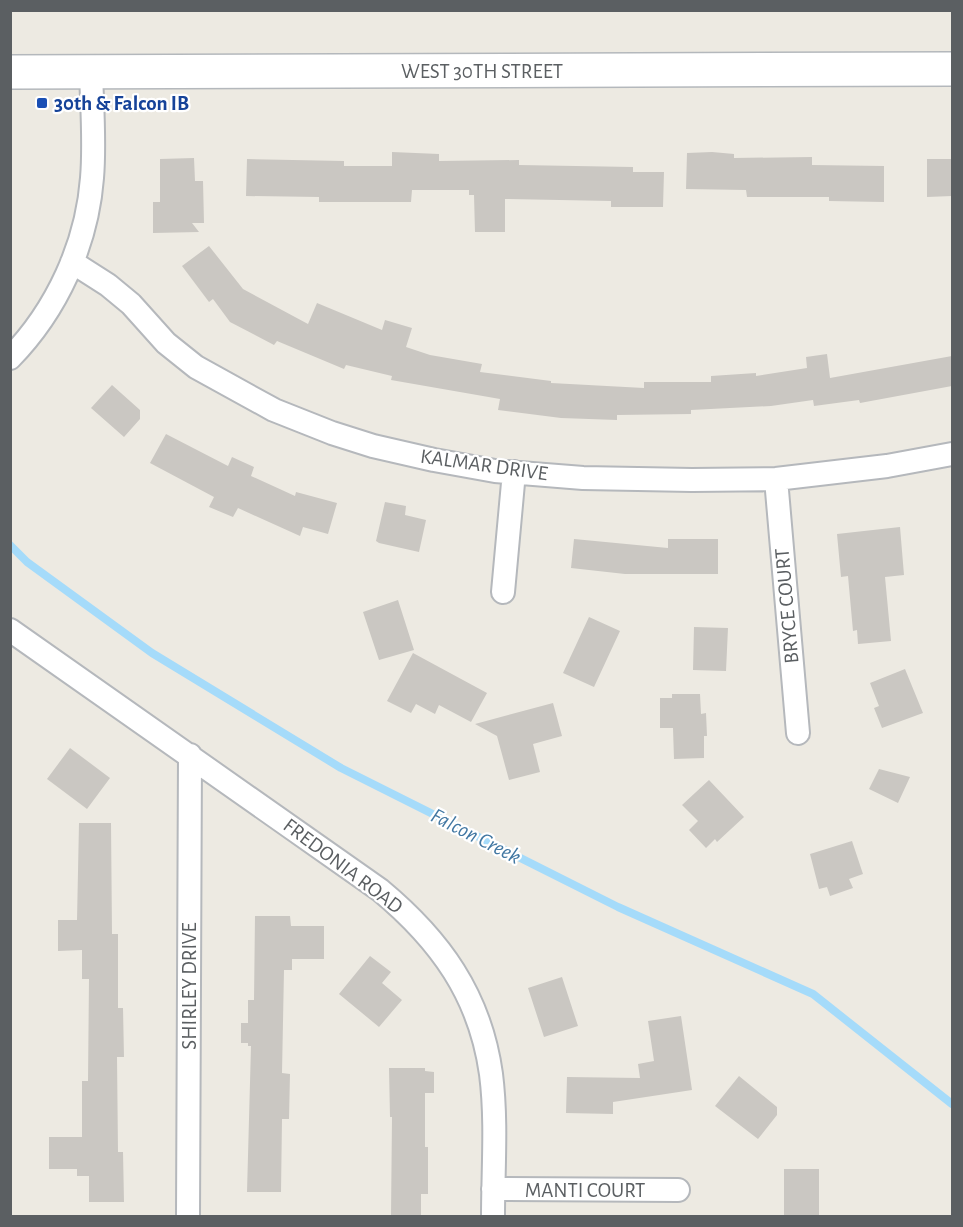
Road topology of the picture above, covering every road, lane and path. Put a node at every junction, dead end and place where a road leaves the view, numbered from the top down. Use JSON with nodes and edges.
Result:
{"nodes":[{"id":1,"x":952,"y":69,"type":"edge"},
{"id":2,"x":10,"y":72,"type":"edge"},
{"id":3,"x":91,"y":72,"type":"junction"},
{"id":4,"x":72,"y":262,"type":"junction"},
{"id":5,"x":10,"y":358,"type":"edge"},
{"id":6,"x":952,"y":454,"type":"edge"},
{"id":7,"x":514,"y":472,"type":"junction"},
{"id":8,"x":776,"y":479,"type":"junction"},
{"id":9,"x":502,"y":592,"type":"dead end"},
{"id":10,"x":10,"y":630,"type":"edge"},
{"id":11,"x":798,"y":733,"type":"dead end"},
{"id":12,"x":190,"y":755,"type":"junction"},
{"id":13,"x":493,"y":1189,"type":"junction"},
{"id":14,"x":678,"y":1190,"type":"dead end"},
{"id":15,"x":188,"y":1216,"type":"edge"},
{"id":16,"x":493,"y":1216,"type":"edge"}],
"edges":[{"from":1,"to":3,"type":"main road","name":"WEST 30TH STREET"},
{"from":2,"to":3,"type":"main road","name":"WEST 30TH STREET"},
{"from":3,"to":4,"type":"street"},
{"from":4,"to":5,"type":"street"},
{"from":4,"to":7,"type":"street","name":"KALMAR DRIVE"},
{"from":6,"to":8,"type":"street","name":"KALMAR DRIVE"},
{"from":7,"to":8,"type":"street","name":"KALMAR DRIVE"},
{"from":7,"to":9,"type":"street"},
{"from":8,"to":11,"type":"street","name":"BRYCE COURT"},
{"from":10,"to":12,"type":"street","name":"FREDONIA ROAD"},
{"from":12,"to":13,"type":"street","name":"FREDONIA ROAD"},
{"from":12,"to":15,"type":"street","name":"SHIRLEY DRIVE"},
{"from":13,"to":14,"type":"street","name":"MANTI COURT"},
{"from":13,"to":16,"type":"street","name":"FREDONIA ROAD"}]}
